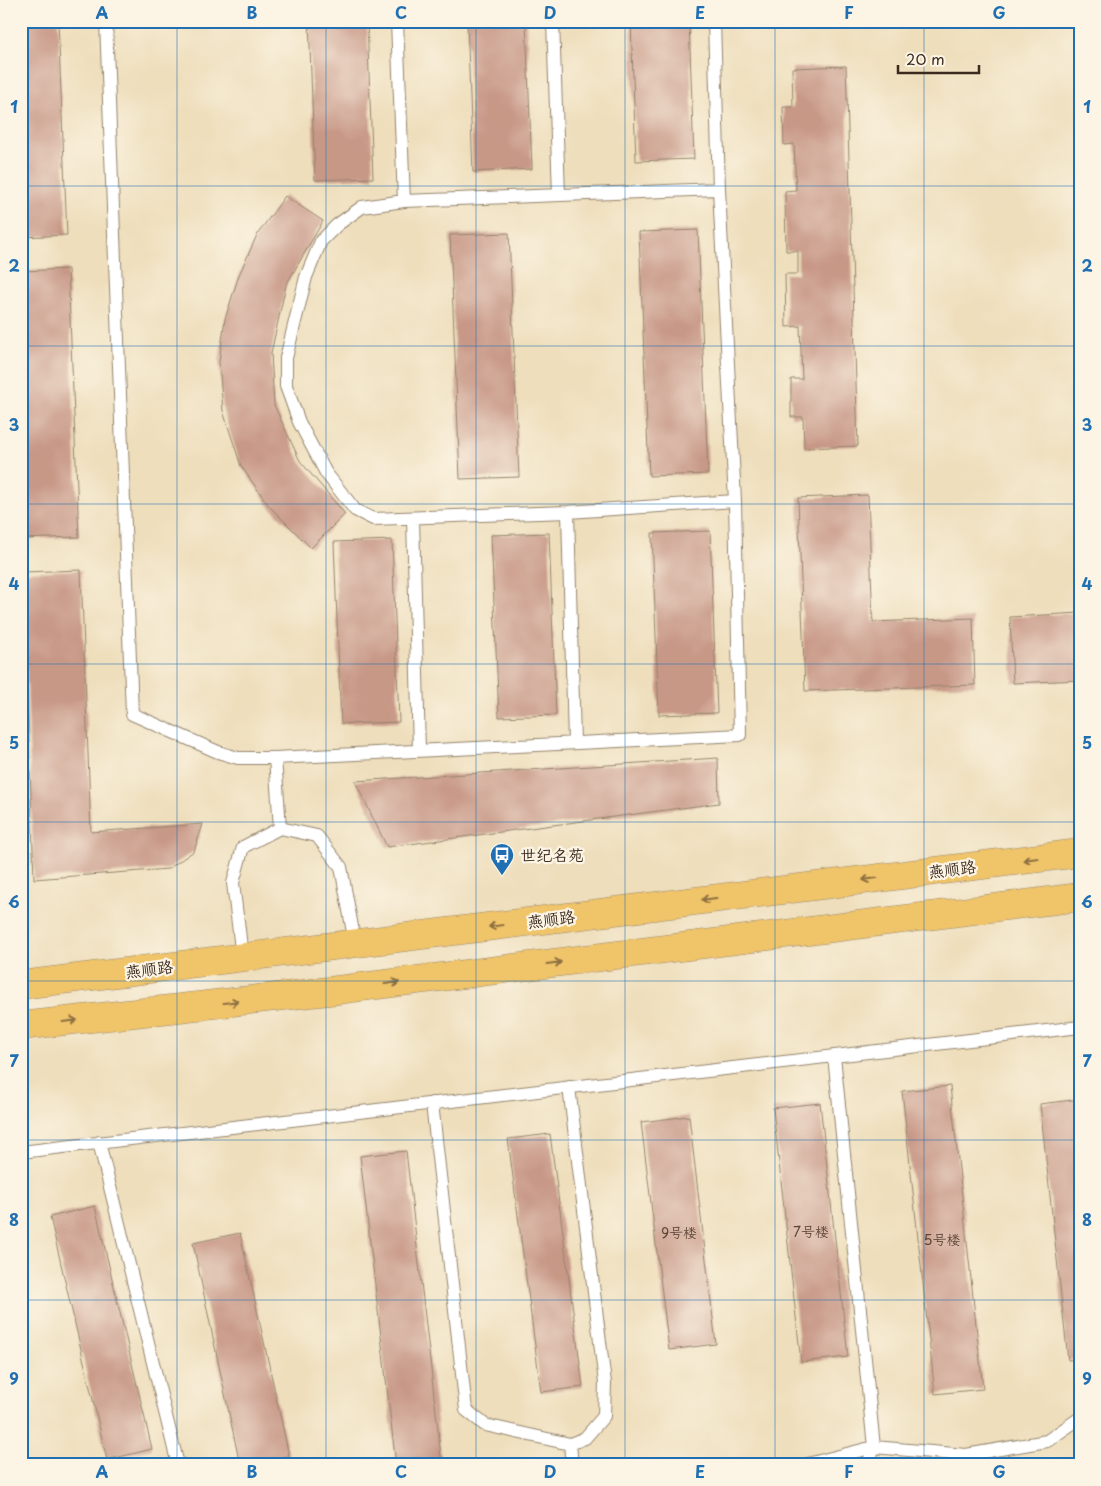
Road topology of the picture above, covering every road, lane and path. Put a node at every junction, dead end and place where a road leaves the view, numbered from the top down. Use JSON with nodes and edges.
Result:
{"nodes":[{"id":1,"x":106,"y":21,"type":"edge"},
{"id":2,"x":397,"y":21,"type":"edge"},
{"id":3,"x":553,"y":21,"type":"edge"},
{"id":4,"x":714,"y":21,"type":"edge"},
{"id":5,"x":719,"y":189,"type":"junction"},
{"id":6,"x":559,"y":195,"type":"junction"},
{"id":7,"x":404,"y":201,"type":"junction"},
{"id":8,"x":735,"y":501,"type":"junction"},
{"id":9,"x":568,"y":512,"type":"junction"},
{"id":10,"x":413,"y":518,"type":"junction"},
{"id":11,"x":571,"y":626,"type":"dead end"},
{"id":12,"x":574,"y":743,"type":"junction"},
{"id":13,"x":419,"y":751,"type":"junction"},
{"id":14,"x":275,"y":758,"type":"junction"},
{"id":15,"x":280,"y":828,"type":"junction"},
{"id":16,"x":1080,"y":853,"type":"edge"},
{"id":17,"x":1080,"y":897,"type":"edge"},
{"id":18,"x":238,"y":921,"type":"dead end"},
{"id":19,"x":355,"y":943,"type":"junction"},
{"id":20,"x":242,"y":957,"type":"junction"},
{"id":21,"x":21,"y":985,"type":"edge"},
{"id":22,"x":21,"y":1026,"type":"edge"},
{"id":23,"x":1080,"y":1027,"type":"edge"},
{"id":24,"x":834,"y":1056,"type":"junction"},
{"id":25,"x":569,"y":1087,"type":"junction"},
{"id":26,"x":432,"y":1103,"type":"junction"},
{"id":27,"x":99,"y":1142,"type":"junction"},
{"id":28,"x":21,"y":1152,"type":"edge"},
{"id":29,"x":1080,"y":1418,"type":"edge"},
{"id":30,"x":570,"y":1444,"type":"junction"},
{"id":31,"x":874,"y":1447,"type":"junction"},
{"id":32,"x":178,"y":1465,"type":"edge"},
{"id":33,"x":572,"y":1465,"type":"edge"},
{"id":34,"x":804,"y":1465,"type":"edge"},
{"id":35,"x":868,"y":1465,"type":"edge"}],
"edges":[{"from":1,"to":14,"type":"lane"},
{"from":2,"to":7,"type":"lane"},
{"from":3,"to":6,"type":"lane"},
{"from":4,"to":5,"type":"lane"},
{"from":5,"to":6,"type":"lane"},
{"from":5,"to":8,"type":"lane"},
{"from":6,"to":7,"type":"lane"},
{"from":7,"to":10,"type":"lane"},
{"from":8,"to":9,"type":"lane"},
{"from":8,"to":12,"type":"lane"},
{"from":9,"to":10,"type":"lane"},
{"from":9,"to":12,"type":"lane"},
{"from":10,"to":13,"type":"lane"},
{"from":11,"to":12,"type":"lane"},
{"from":12,"to":13,"type":"lane"},
{"from":13,"to":14,"type":"lane"},
{"from":14,"to":15,"type":"lane"},
{"from":15,"to":19,"type":"lane"},
{"from":15,"to":20,"type":"lane"},
{"from":16,"to":19,"type":"main road","name":"燕顺路","one_way":true},
{"from":22,"to":17,"type":"main road","one_way":true},
{"from":18,"to":20,"type":"lane"},
{"from":19,"to":20,"type":"main road","name":"燕顺路"},
{"from":20,"to":21,"type":"main road","name":"燕顺路"},
{"from":23,"to":24,"type":"lane"},
{"from":24,"to":25,"type":"lane"},
{"from":24,"to":31,"type":"lane"},
{"from":25,"to":26,"type":"lane"},
{"from":25,"to":30,"type":"lane"},
{"from":26,"to":27,"type":"lane"},
{"from":26,"to":30,"type":"lane"},
{"from":27,"to":28,"type":"lane"},
{"from":27,"to":32,"type":"lane"},
{"from":29,"to":31,"type":"lane"},
{"from":30,"to":33,"type":"lane"},
{"from":31,"to":34,"type":"lane"},
{"from":31,"to":35,"type":"lane"}]}
